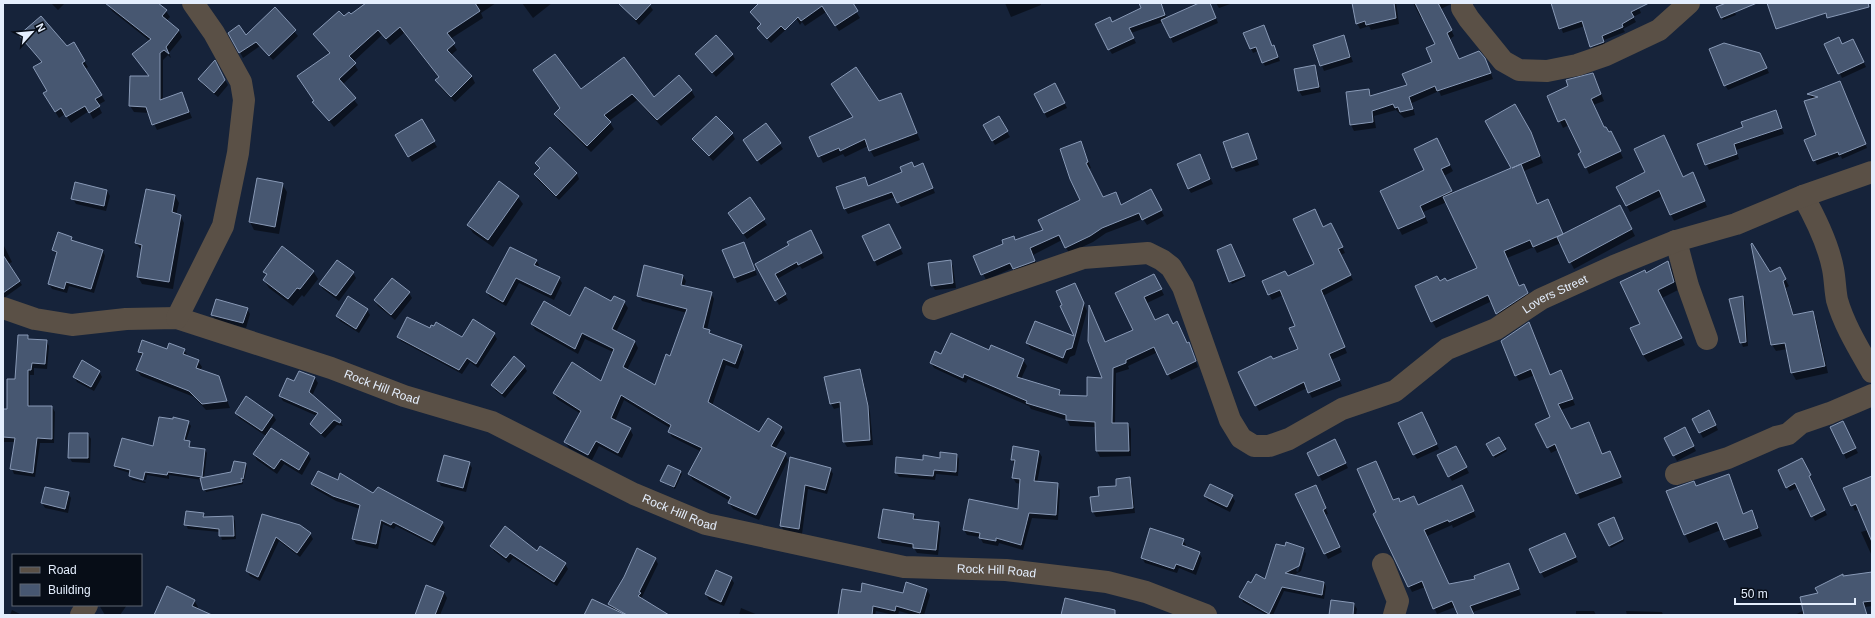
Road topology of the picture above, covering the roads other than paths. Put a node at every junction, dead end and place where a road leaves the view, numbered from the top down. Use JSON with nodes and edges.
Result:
{"nodes":[{"id":1,"x":193,"y":3,"type":"edge"},
{"id":2,"x":1462,"y":3,"type":"edge"},
{"id":3,"x":1689,"y":3,"type":"edge"},
{"id":4,"x":1872,"y":172,"type":"edge"},
{"id":5,"x":1803,"y":196,"type":"junction"},
{"id":6,"x":1676,"y":241,"type":"junction"},
{"id":7,"x":3,"y":308,"type":"edge"},
{"id":8,"x":933,"y":309,"type":"dead end"},
{"id":9,"x":178,"y":318,"type":"junction"},
{"id":10,"x":1707,"y":339,"type":"dead end"},
{"id":11,"x":1872,"y":372,"type":"edge"},
{"id":12,"x":1872,"y":395,"type":"edge"},
{"id":13,"x":1676,"y":474,"type":"dead end"},
{"id":14,"x":1383,"y":564,"type":"dead end"},
{"id":15,"x":86,"y":606,"type":"edge"},
{"id":16,"x":81,"y":615,"type":"edge"},
{"id":17,"x":1206,"y":615,"type":"edge"},
{"id":18,"x":1394,"y":615,"type":"edge"}],
"edges":[{"from":1,"to":9,"type":"street"},
{"from":2,"to":3,"type":"street"},
{"from":4,"to":5,"type":"street","name":"Lovers Street"},
{"from":5,"to":6,"type":"street","name":"Lovers Street"},
{"from":5,"to":11,"type":"street"},
{"from":6,"to":8,"type":"street","name":"Lovers Street"},
{"from":6,"to":10,"type":"street"},
{"from":7,"to":9,"type":"street","name":"Rock Hill Road"},
{"from":9,"to":17,"type":"street","name":"Rock Hill Road"},
{"from":12,"to":13,"type":"street"},
{"from":14,"to":18,"type":"street"},
{"from":15,"to":16,"type":"street"}]}
